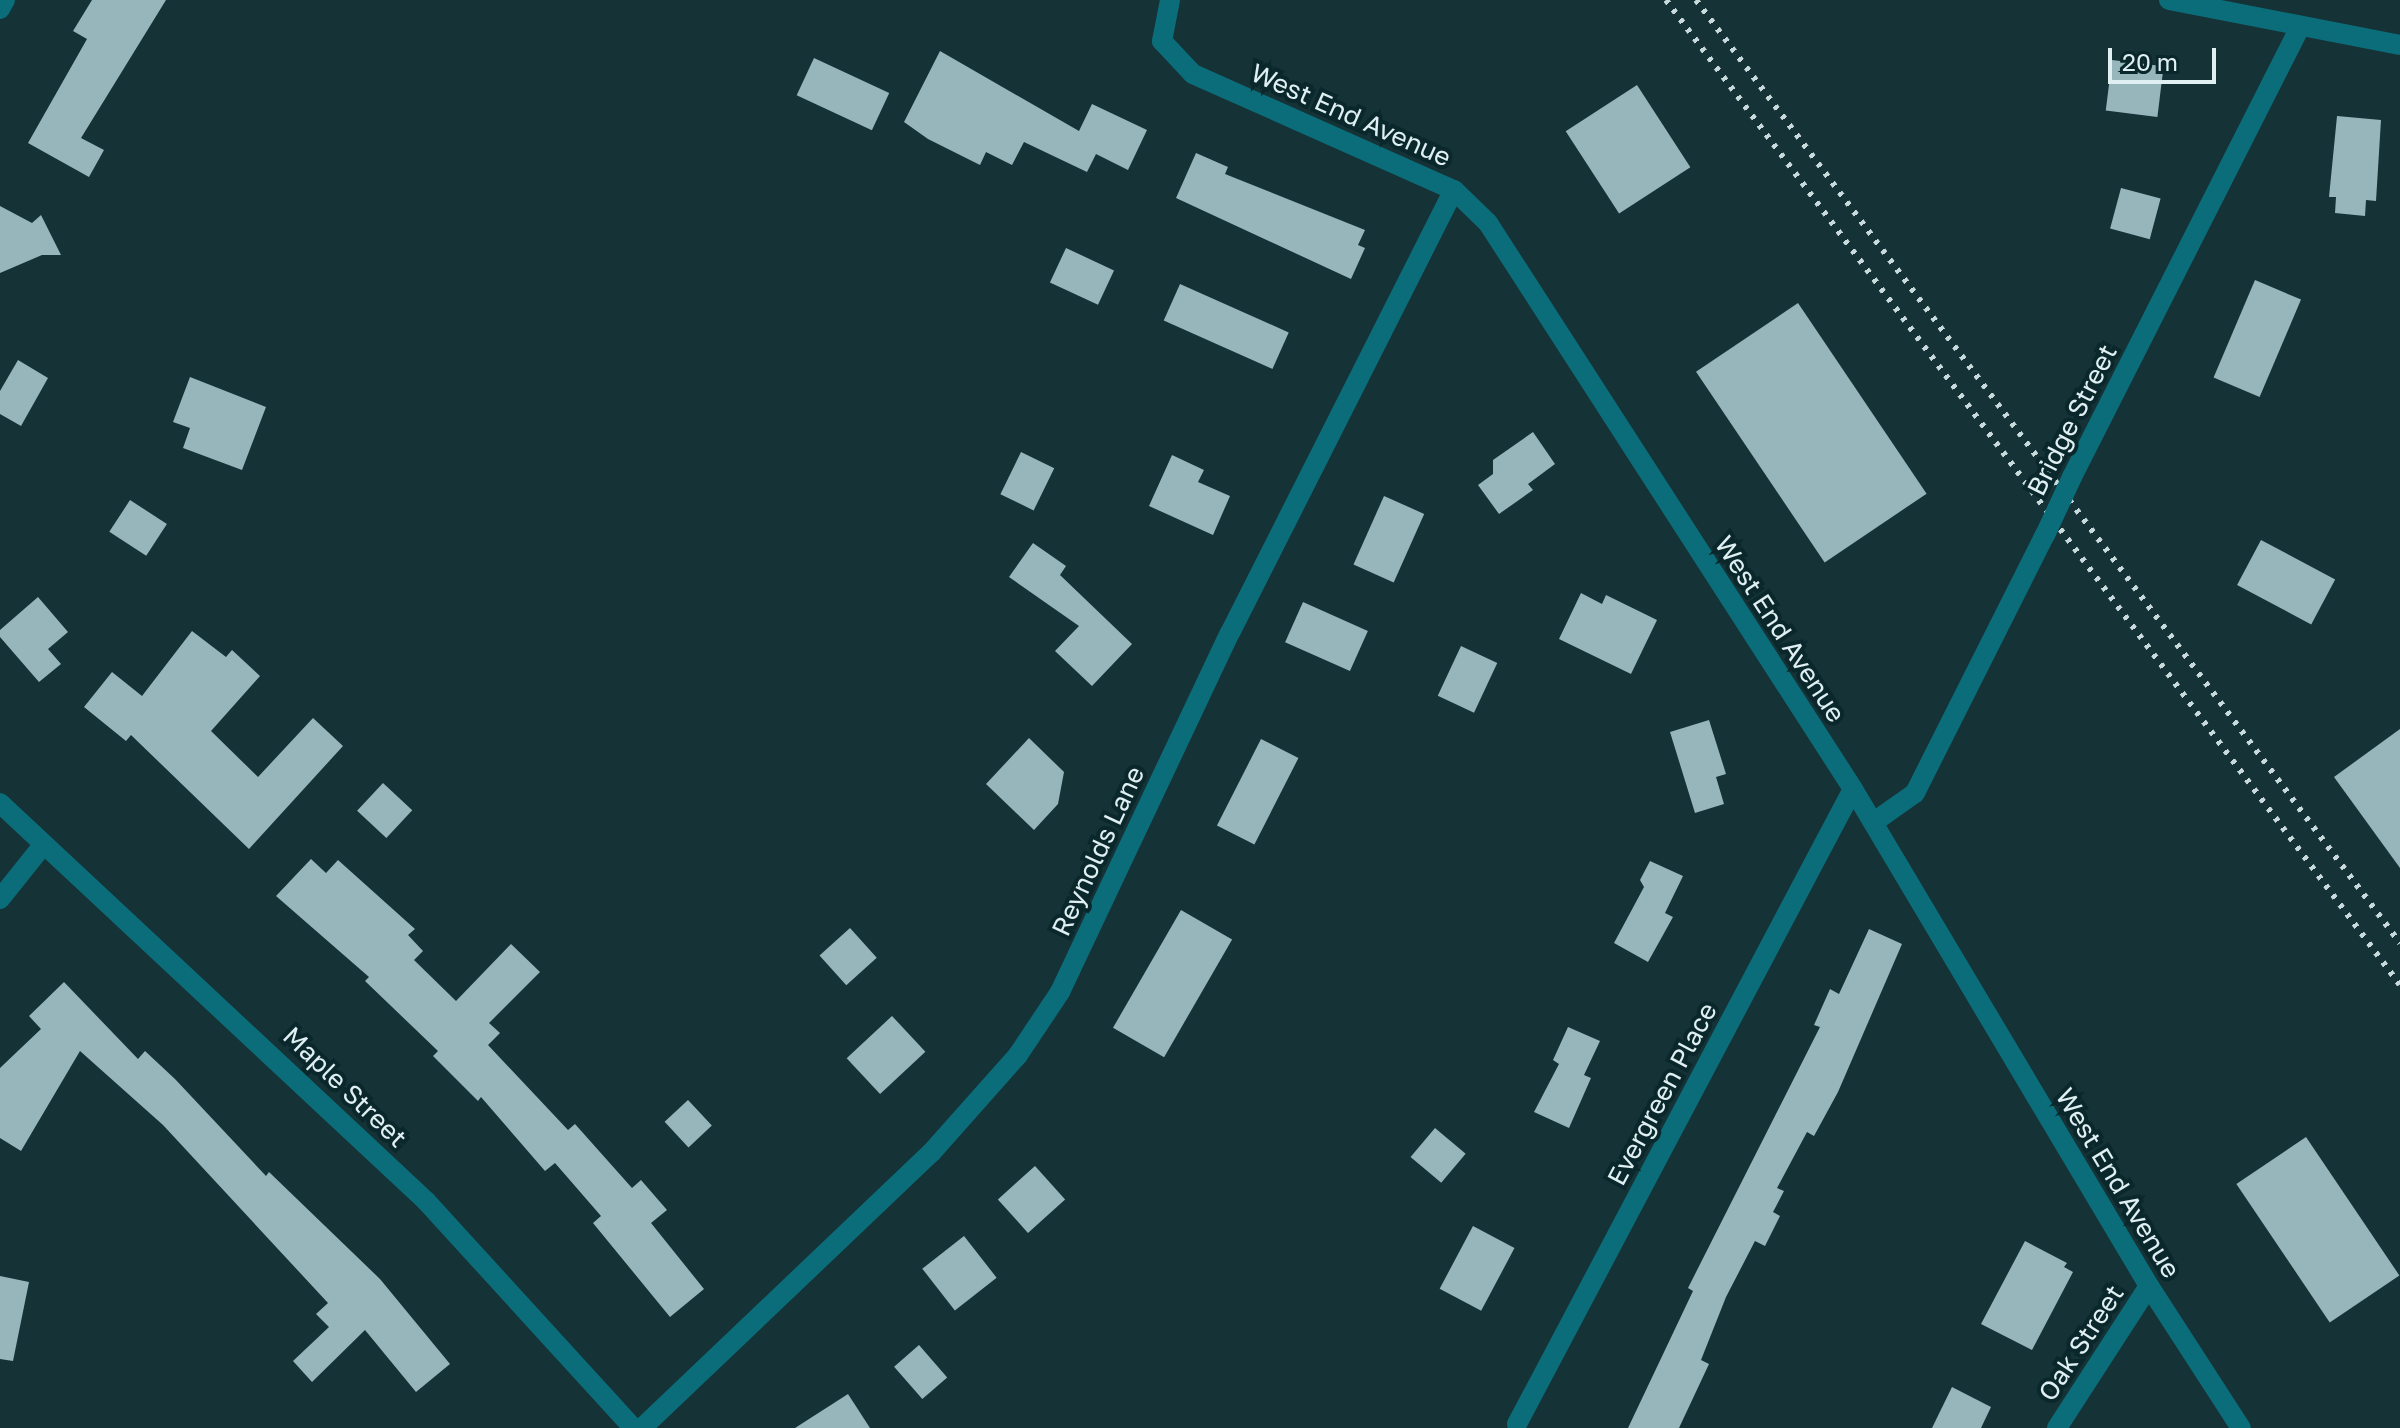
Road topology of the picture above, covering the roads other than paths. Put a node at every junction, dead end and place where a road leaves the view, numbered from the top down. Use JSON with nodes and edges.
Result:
{"nodes":[{"id":1,"x":5,"y":0,"type":"edge"},
{"id":2,"x":1170,"y":0,"type":"edge"},
{"id":3,"x":2169,"y":0,"type":"edge"},
{"id":4,"x":0,"y":9,"type":"edge"},
{"id":5,"x":2300,"y":27,"type":"junction"},
{"id":6,"x":2400,"y":45,"type":"edge"},
{"id":7,"x":1454,"y":190,"type":"junction"},
{"id":8,"x":1853,"y":789,"type":"junction"},
{"id":9,"x":0,"y":803,"type":"edge"},
{"id":10,"x":1874,"y":822,"type":"junction"},
{"id":11,"x":44,"y":844,"type":"junction"},
{"id":12,"x":0,"y":899,"type":"edge"},
{"id":13,"x":2149,"y":1286,"type":"junction"},
{"id":14,"x":1517,"y":1424,"type":"dead end"},
{"id":15,"x":633,"y":1428,"type":"edge"},
{"id":16,"x":642,"y":1428,"type":"edge"},
{"id":17,"x":2057,"y":1428,"type":"edge"},
{"id":18,"x":2241,"y":1428,"type":"edge"}],
"edges":[{"from":1,"to":4,"type":"street"},
{"from":2,"to":7,"type":"street","name":"West End Avenue"},
{"from":3,"to":5,"type":"street"},
{"from":5,"to":6,"type":"street"},
{"from":5,"to":10,"type":"street","name":"Bridge Street","bridge":true},
{"from":7,"to":8,"type":"street","name":"West End Avenue"},
{"from":7,"to":16,"type":"street","name":"Reynolds Lane"},
{"from":8,"to":10,"type":"street","name":"West End Avenue"},
{"from":8,"to":14,"type":"street","name":"Evergreen Place"},
{"from":9,"to":11,"type":"street","name":"Maple Street"},
{"from":10,"to":13,"type":"street","name":"West End Avenue"},
{"from":11,"to":12,"type":"street"},
{"from":11,"to":15,"type":"street","name":"Maple Street"},
{"from":13,"to":17,"type":"street","name":"Oak Street"},
{"from":13,"to":18,"type":"street","name":"West End Avenue"}]}
